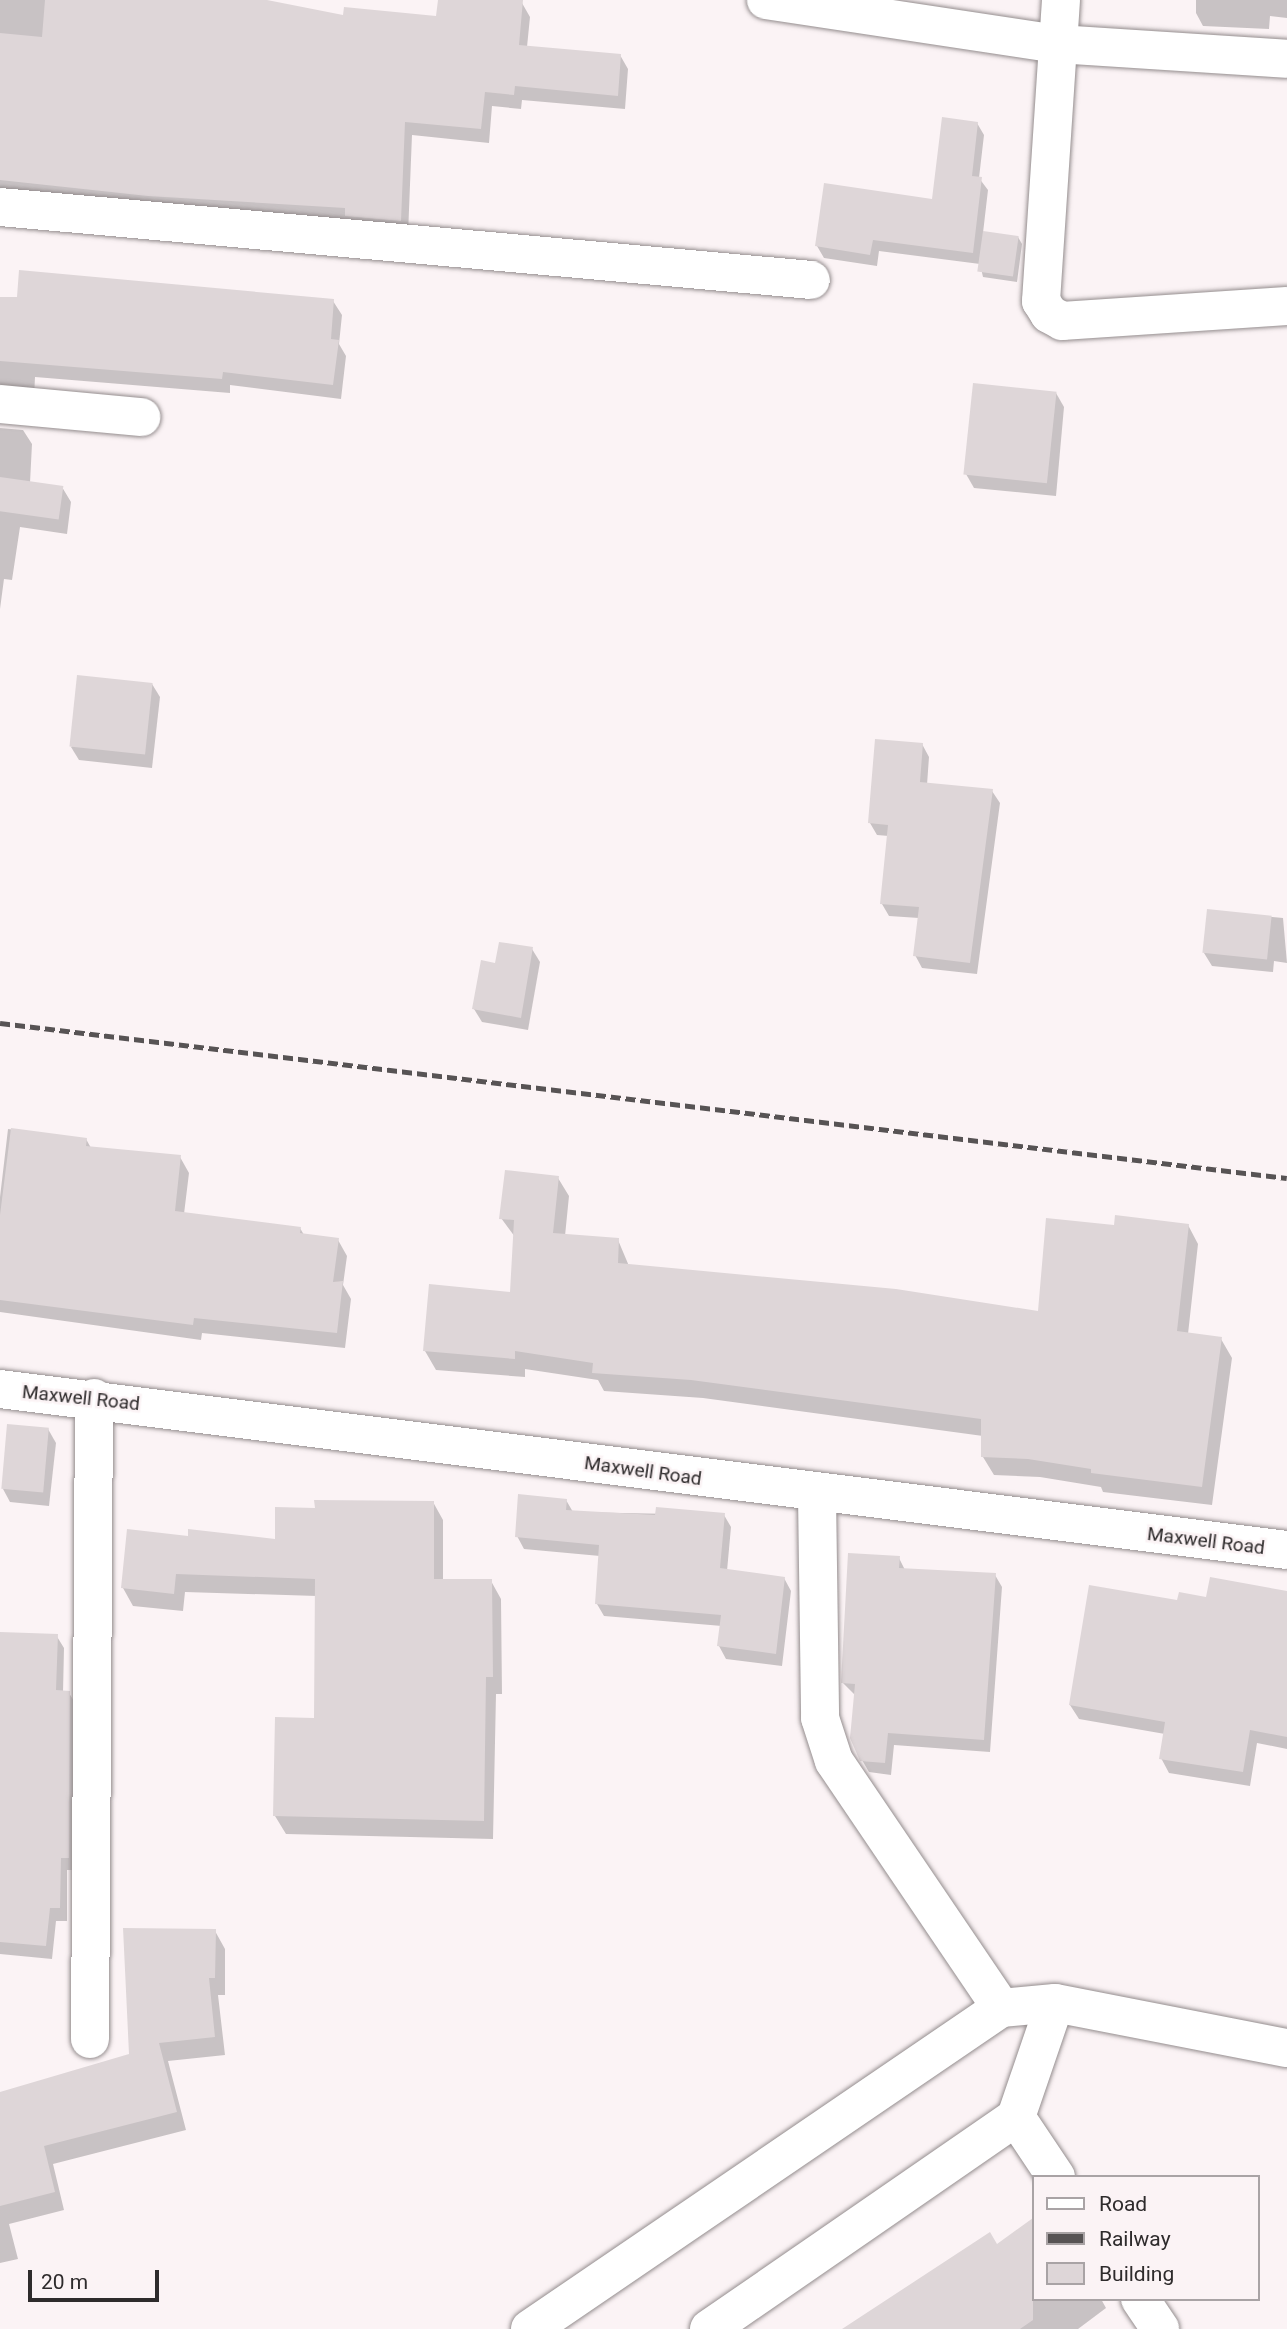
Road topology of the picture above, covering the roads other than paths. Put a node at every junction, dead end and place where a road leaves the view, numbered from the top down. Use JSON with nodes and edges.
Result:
{"nodes":[{"id":1,"x":766,"y":0,"type":"edge"},
{"id":2,"x":1060,"y":0,"type":"edge"},
{"id":3,"x":1057,"y":44,"type":"junction"},
{"id":4,"x":1287,"y":59,"type":"edge"},
{"id":5,"x":0,"y":207,"type":"edge"},
{"id":6,"x":811,"y":280,"type":"dead end"},
{"id":7,"x":1287,"y":306,"type":"edge"},
{"id":8,"x":0,"y":404,"type":"edge"},
{"id":9,"x":142,"y":417,"type":"dead end"},
{"id":10,"x":0,"y":1389,"type":"edge"},
{"id":11,"x":94,"y":1398,"type":"junction"},
{"id":12,"x":817,"y":1494,"type":"junction"},
{"id":13,"x":1287,"y":1550,"type":"edge"},
{"id":14,"x":1055,"y":2003,"type":"junction"},
{"id":15,"x":1002,"y":2008,"type":"junction"},
{"id":16,"x":90,"y":2039,"type":"dead end"},
{"id":17,"x":1287,"y":2048,"type":"edge"},
{"id":18,"x":1016,"y":2118,"type":"junction"},
{"id":19,"x":1055,"y":2175,"type":"edge"},
{"id":20,"x":1141,"y":2301,"type":"edge"},
{"id":21,"x":530,"y":2329,"type":"edge"},
{"id":22,"x":709,"y":2329,"type":"edge"},
{"id":23,"x":1160,"y":2329,"type":"edge"}],
"edges":[{"from":1,"to":3,"type":"street"},
{"from":2,"to":3,"type":"street"},
{"from":3,"to":4,"type":"street"},
{"from":3,"to":7,"type":"street"},
{"from":5,"to":6,"type":"street"},
{"from":8,"to":9,"type":"street"},
{"from":10,"to":11,"type":"street","name":"Maxwell Road"},
{"from":11,"to":12,"type":"street","name":"Maxwell Road"},
{"from":11,"to":16,"type":"street"},
{"from":12,"to":13,"type":"street","name":"Maxwell Road"},
{"from":12,"to":15,"type":"street"},
{"from":14,"to":15,"type":"street"},
{"from":14,"to":17,"type":"street"},
{"from":14,"to":18,"type":"street"},
{"from":15,"to":21,"type":"street"},
{"from":18,"to":19,"type":"street"},
{"from":18,"to":22,"type":"street"},
{"from":20,"to":23,"type":"street"}]}
